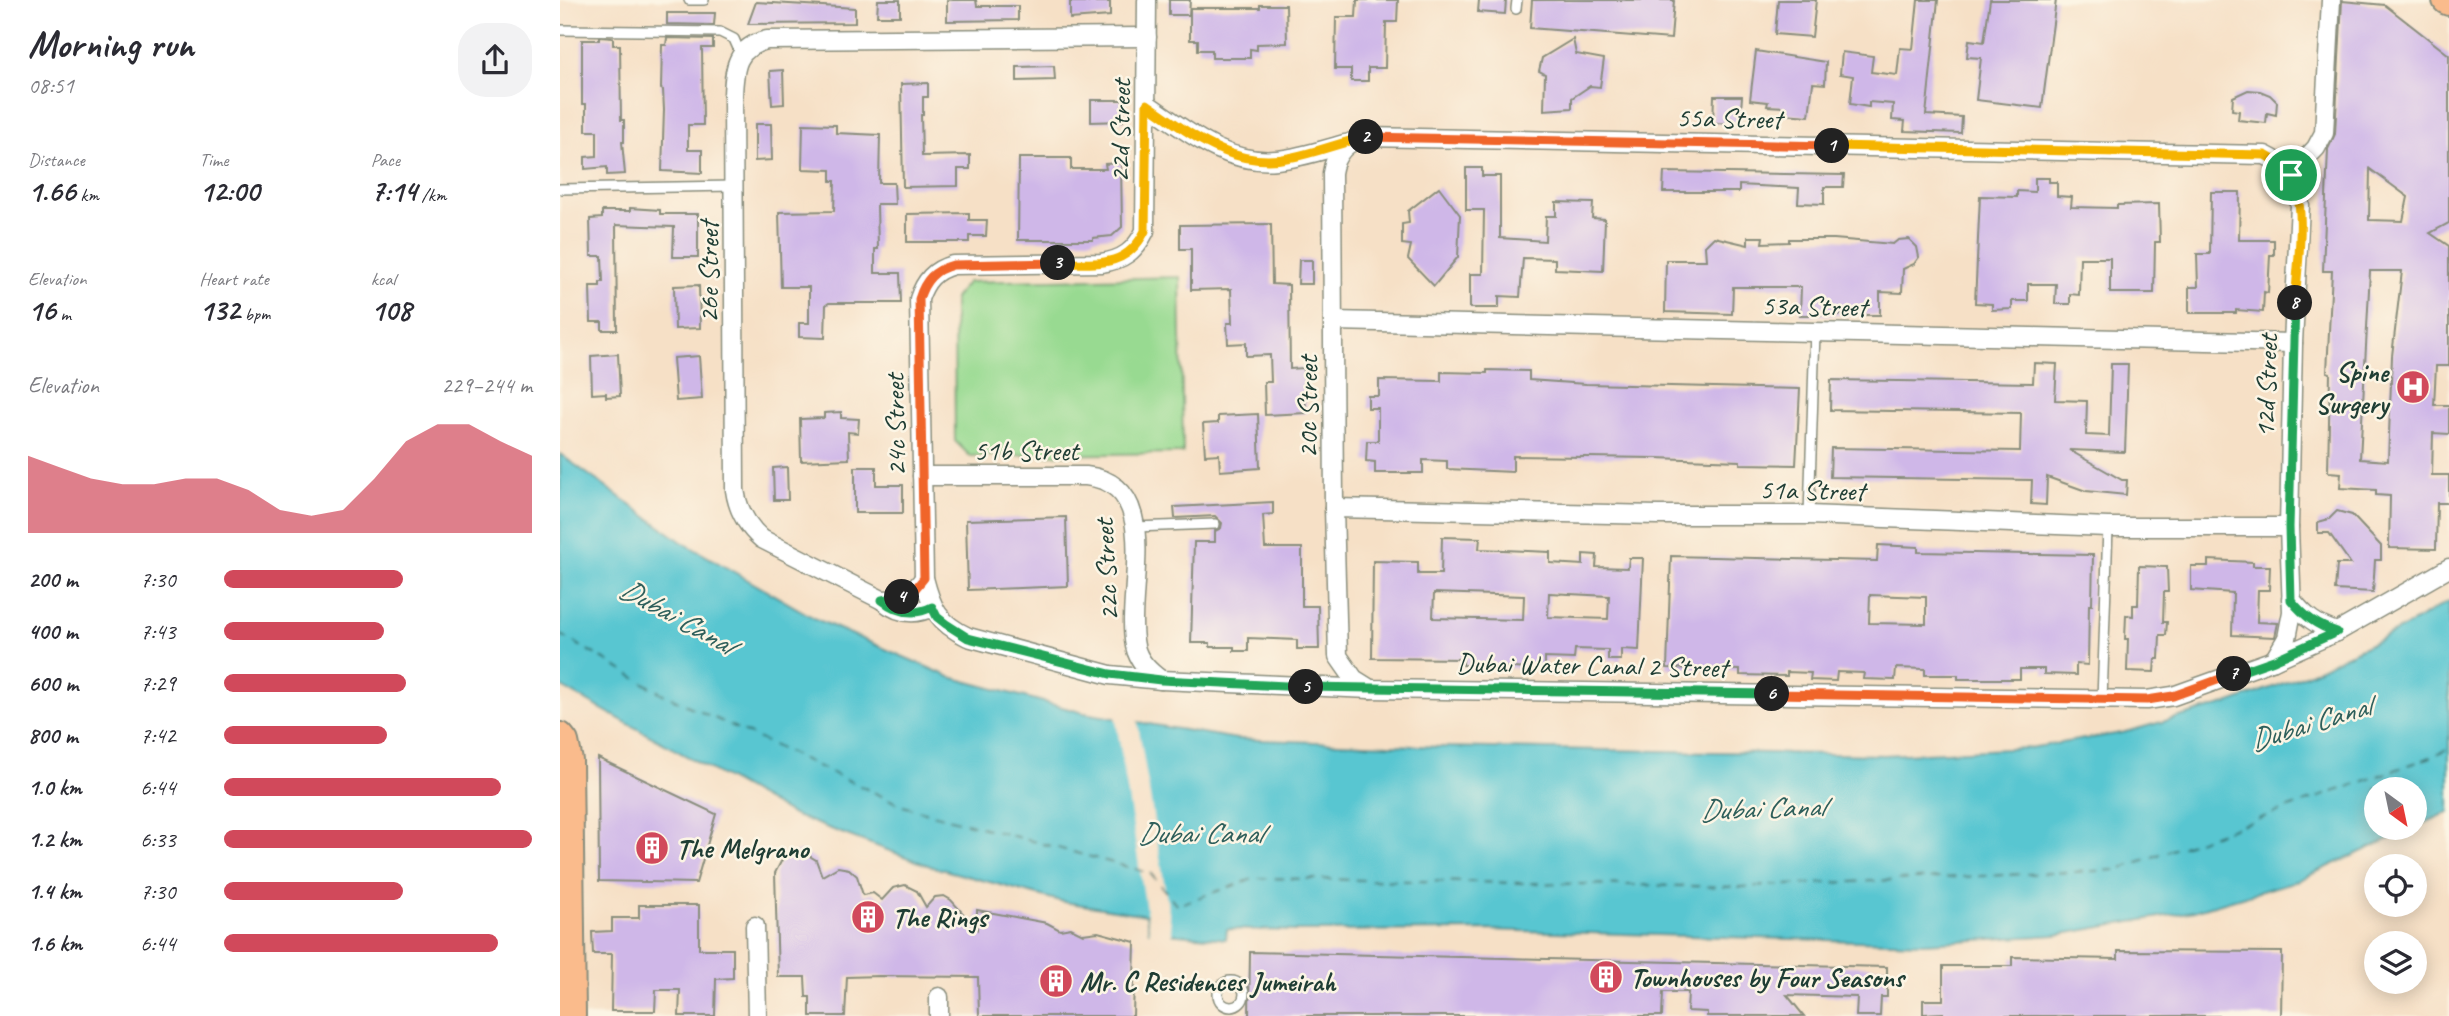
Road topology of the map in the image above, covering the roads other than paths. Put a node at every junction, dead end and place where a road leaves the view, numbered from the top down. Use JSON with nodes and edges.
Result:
{"nodes":[{"id":1,"x":689,"y":0,"type":"edge"},
{"id":2,"x":702,"y":0,"type":"edge"},
{"id":3,"x":1147,"y":0,"type":"edge"},
{"id":4,"x":2330,"y":0,"type":"edge"},
{"id":5,"x":560,"y":30,"type":"edge"},
{"id":6,"x":1147,"y":37,"type":"junction"},
{"id":7,"x":741,"y":55,"type":"junction"},
{"id":8,"x":1147,"y":104,"type":"junction"},
{"id":9,"x":1341,"y":151,"type":"junction"},
{"id":10,"x":2291,"y":175,"type":"junction"},
{"id":11,"x":734,"y":186,"type":"junction"},
{"id":12,"x":560,"y":189,"type":"edge"},
{"id":13,"x":932,"y":275,"type":"joint"},
{"id":14,"x":1333,"y":321,"type":"junction"},
{"id":15,"x":1815,"y":332,"type":"junction"},
{"id":16,"x":2293,"y":343,"type":"junction"},
{"id":17,"x":922,"y":476,"type":"junction"},
{"id":18,"x":1124,"y":495,"type":"joint"},
{"id":19,"x":1334,"y":508,"type":"junction"},
{"id":20,"x":1809,"y":515,"type":"junction"},
{"id":21,"x":1215,"y":524,"type":"dead end"},
{"id":22,"x":1135,"y":527,"type":"junction"},
{"id":23,"x":2108,"y":527,"type":"junction"},
{"id":24,"x":2289,"y":527,"type":"junction"},
{"id":25,"x":2449,"y":568,"type":"edge"},
{"id":26,"x":924,"y":578,"type":"junction"},
{"id":27,"x":882,"y":600,"type":"junction"},
{"id":28,"x":2291,"y":600,"type":"junction"},
{"id":29,"x":932,"y":607,"type":"junction"},
{"id":30,"x":2337,"y":632,"type":"junction"},
{"id":31,"x":1135,"y":644,"type":"junction"},
{"id":32,"x":1338,"y":656,"type":"junction"},
{"id":33,"x":2274,"y":660,"type":"junction"},
{"id":34,"x":1110,"y":674,"type":"junction"},
{"id":35,"x":1161,"y":680,"type":"junction"},
{"id":36,"x":1310,"y":687,"type":"junction"},
{"id":37,"x":1370,"y":689,"type":"junction"},
{"id":38,"x":2102,"y":700,"type":"junction"},
{"id":39,"x":560,"y":737,"type":"edge"},
{"id":40,"x":755,"y":926,"type":"dead end"},
{"id":41,"x":939,"y":997,"type":"dead end"},
{"id":42,"x":571,"y":1016,"type":"edge"},
{"id":43,"x":757,"y":1016,"type":"edge"},
{"id":44,"x":939,"y":1016,"type":"edge"}],
"edges":[{"from":1,"to":2,"type":"lane"},
{"from":3,"to":6,"type":"street","name":"22d Street"},
{"from":4,"to":10,"type":"street"},
{"from":5,"to":7,"type":"lane"},
{"from":6,"to":7,"type":"street"},
{"from":6,"to":8,"type":"street","name":"22d Street"},
{"from":7,"to":11,"type":"street","name":"26e Street"},
{"from":8,"to":9,"type":"street","name":"55a Street"},
{"from":8,"to":13,"type":"street","name":"22d Street"},
{"from":9,"to":10,"type":"street","name":"55a Street"},
{"from":9,"to":14,"type":"street","name":"20c Street"},
{"from":10,"to":16,"type":"street","name":"12d Street"},
{"from":11,"to":12,"type":"lane"},
{"from":11,"to":27,"type":"street","name":"26e Street"},
{"from":13,"to":17,"type":"street","name":"24c Street"},
{"from":14,"to":15,"type":"street","name":"53a Street"},
{"from":14,"to":19,"type":"street","name":"20c Street"},
{"from":15,"to":16,"type":"street","name":"53a Street"},
{"from":15,"to":20,"type":"lane"},
{"from":16,"to":24,"type":"street","name":"12d Street"},
{"from":17,"to":18,"type":"street","name":"51b Street"},
{"from":17,"to":26,"type":"street","name":"24c Street"},
{"from":18,"to":22,"type":"street","name":"22c Street"},
{"from":19,"to":20,"type":"street","name":"51a Street"},
{"from":19,"to":32,"type":"street","name":"20c Street"},
{"from":20,"to":23,"type":"street","name":"51a Street"},
{"from":21,"to":22,"type":"lane"},
{"from":22,"to":31,"type":"street","name":"22c Street"},
{"from":23,"to":24,"type":"street","name":"51a Street"},
{"from":23,"to":38,"type":"lane"},
{"from":24,"to":28,"type":"street","name":"12d Street"},
{"from":25,"to":30,"type":"street","name":"Dubai Water Canal 2 Street"},
{"from":26,"to":27,"type":"street"},
{"from":26,"to":29,"type":"street"},
{"from":27,"to":29,"type":"street"},
{"from":28,"to":30,"type":"street"},
{"from":28,"to":33,"type":"street","name":"12d Street"},
{"from":29,"to":34,"type":"street","name":"Dubai Water Canal 2 Street"},
{"from":30,"to":33,"type":"street","name":"Dubai Water Canal 2 Street"},
{"from":31,"to":34,"type":"street","name":"22c Street"},
{"from":31,"to":35,"type":"street","name":"22c Street"},
{"from":32,"to":36,"type":"street"},
{"from":32,"to":37,"type":"street"},
{"from":33,"to":38,"type":"street","name":"Dubai Water Canal 2 Street"},
{"from":34,"to":35,"type":"street","name":"Dubai Water Canal 2 Street"},
{"from":35,"to":36,"type":"street","name":"Dubai Water Canal 2 Street"},
{"from":36,"to":37,"type":"street","name":"Dubai Water Canal 2 Street"},
{"from":37,"to":38,"type":"street","name":"Dubai Water Canal 2 Street"},
{"from":39,"to":42,"type":"main road"},
{"from":40,"to":43,"type":"street"},
{"from":41,"to":44,"type":"street"}]}
